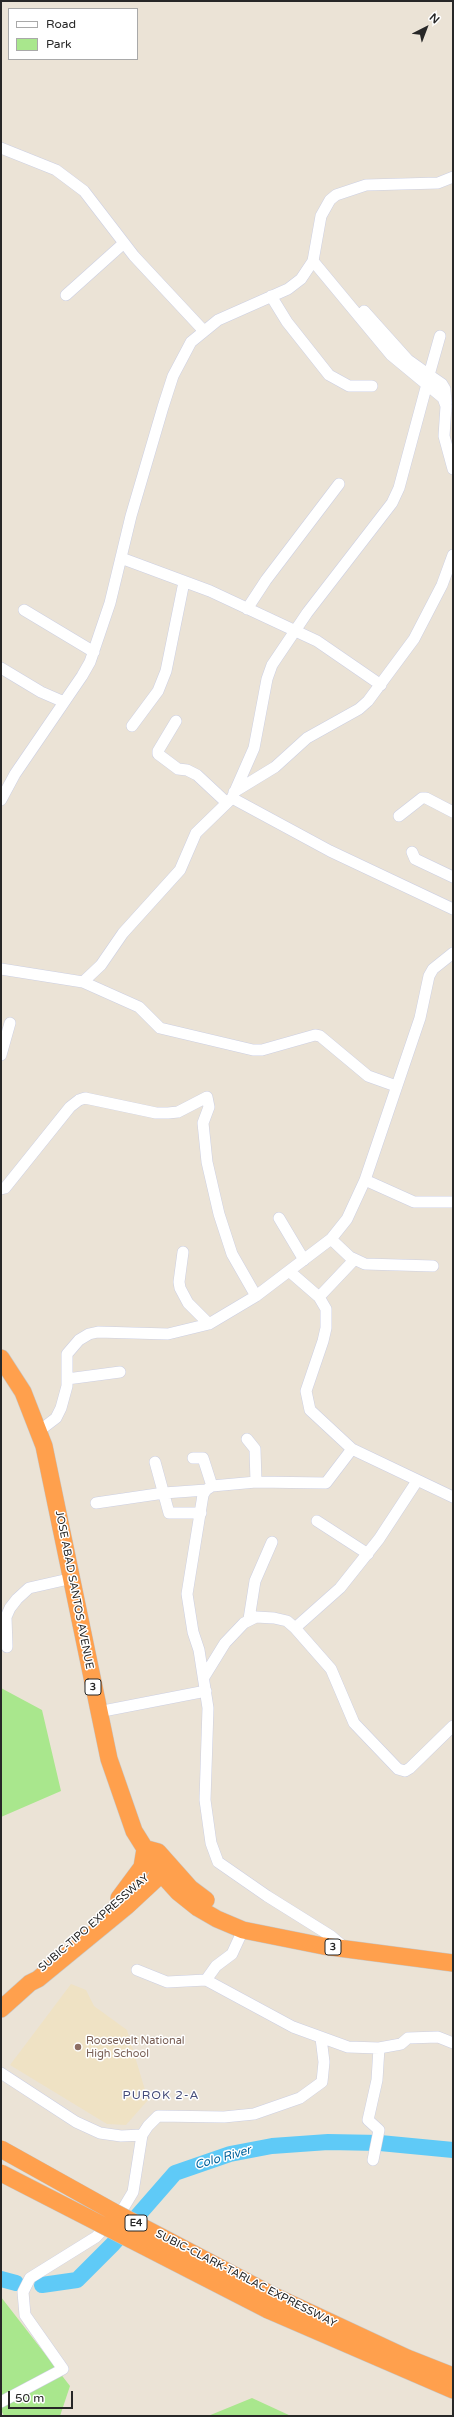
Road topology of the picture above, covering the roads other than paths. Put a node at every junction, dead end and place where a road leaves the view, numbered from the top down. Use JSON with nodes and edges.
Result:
{"nodes":[{"id":1,"x":1,"y":148,"type":"edge"},
{"id":2,"x":453,"y":177,"type":"edge"},
{"id":3,"x":124,"y":243,"type":"junction"},
{"id":4,"x":313,"y":261,"type":"junction"},
{"id":5,"x":66,"y":295,"type":"dead end"},
{"id":6,"x":271,"y":296,"type":"junction"},
{"id":7,"x":358,"y":303,"type":"dead end"},
{"id":8,"x":203,"y":330,"type":"junction"},
{"id":9,"x":440,"y":336,"type":"dead end"},
{"id":10,"x":428,"y":380,"type":"junction"},
{"id":11,"x":372,"y":386,"type":"dead end"},
{"id":12,"x":448,"y":437,"type":"edge"},
{"id":13,"x":453,"y":469,"type":"edge"},
{"id":14,"x":339,"y":484,"type":"dead end"},
{"id":15,"x":453,"y":555,"type":"edge"},
{"id":16,"x":121,"y":558,"type":"junction"},
{"id":17,"x":184,"y":582,"type":"junction"},
{"id":18,"x":247,"y":609,"type":"junction"},
{"id":19,"x":24,"y":610,"type":"dead end"},
{"id":20,"x":295,"y":631,"type":"junction"},
{"id":21,"x":94,"y":652,"type":"junction"},
{"id":22,"x":1,"y":668,"type":"edge"},
{"id":23,"x":381,"y":684,"type":"junction"},
{"id":24,"x":64,"y":702,"type":"junction"},
{"id":25,"x":176,"y":720,"type":"dead end"},
{"id":26,"x":132,"y":726,"type":"dead end"},
{"id":27,"x":231,"y":798,"type":"junction"},
{"id":28,"x":1,"y":800,"type":"edge"},
{"id":29,"x":453,"y":812,"type":"edge"},
{"id":30,"x":399,"y":816,"type":"dead end"},
{"id":31,"x":412,"y":852,"type":"dead end"},
{"id":32,"x":453,"y":877,"type":"edge"},
{"id":33,"x":453,"y":909,"type":"edge"},
{"id":34,"x":453,"y":953,"type":"edge"},
{"id":35,"x":1,"y":969,"type":"edge"},
{"id":36,"x":83,"y":982,"type":"junction"},
{"id":37,"x":10,"y":1023,"type":"dead end"},
{"id":38,"x":1,"y":1055,"type":"edge"},
{"id":39,"x":396,"y":1086,"type":"junction"},
{"id":40,"x":365,"y":1180,"type":"junction"},
{"id":41,"x":1,"y":1189,"type":"edge"},
{"id":42,"x":453,"y":1202,"type":"edge"},
{"id":43,"x":279,"y":1218,"type":"dead end"},
{"id":44,"x":331,"y":1239,"type":"junction"},
{"id":45,"x":183,"y":1252,"type":"dead end"},
{"id":46,"x":304,"y":1260,"type":"junction"},
{"id":47,"x":354,"y":1260,"type":"junction"},
{"id":48,"x":433,"y":1266,"type":"dead end"},
{"id":49,"x":289,"y":1271,"type":"junction"},
{"id":50,"x":256,"y":1296,"type":"junction"},
{"id":51,"x":319,"y":1297,"type":"junction"},
{"id":52,"x":209,"y":1324,"type":"junction"},
{"id":53,"x":1,"y":1358,"type":"edge"},
{"id":54,"x":120,"y":1372,"type":"dead end"},
{"id":55,"x":67,"y":1379,"type":"junction"},
{"id":56,"x":39,"y":1431,"type":"junction"},
{"id":57,"x":247,"y":1438,"type":"dead end"},
{"id":58,"x":352,"y":1449,"type":"junction"},
{"id":59,"x":193,"y":1458,"type":"dead end"},
{"id":60,"x":155,"y":1462,"type":"dead end"},
{"id":61,"x":417,"y":1481,"type":"junction"},
{"id":62,"x":256,"y":1482,"type":"junction"},
{"id":63,"x":209,"y":1488,"type":"junction"},
{"id":64,"x":164,"y":1492,"type":"junction"},
{"id":65,"x":453,"y":1497,"type":"edge"},
{"id":66,"x":96,"y":1504,"type":"dead end"},
{"id":67,"x":201,"y":1513,"type":"junction"},
{"id":68,"x":317,"y":1521,"type":"dead end"},
{"id":69,"x":272,"y":1542,"type":"dead end"},
{"id":70,"x":368,"y":1554,"type":"junction"},
{"id":71,"x":72,"y":1578,"type":"junction"},
{"id":72,"x":249,"y":1620,"type":"junction"},
{"id":73,"x":295,"y":1628,"type":"junction"},
{"id":74,"x":7,"y":1647,"type":"dead end"},
{"id":75,"x":204,"y":1676,"type":"junction"},
{"id":76,"x":206,"y":1691,"type":"junction"},
{"id":77,"x":98,"y":1712,"type":"junction"},
{"id":78,"x":453,"y":1726,"type":"edge"},
{"id":79,"x":145,"y":1849,"type":"junction"},
{"id":80,"x":159,"y":1871,"type":"junction"},
{"id":81,"x":184,"y":1890,"type":"junction"},
{"id":82,"x":123,"y":1902,"type":"junction"},
{"id":83,"x":243,"y":1930,"type":"junction"},
{"id":84,"x":277,"y":1936,"type":"junction"},
{"id":85,"x":346,"y":1949,"type":"junction"},
{"id":86,"x":453,"y":1963,"type":"edge"},
{"id":87,"x":137,"y":1970,"type":"dead end"},
{"id":88,"x":206,"y":1980,"type":"junction"},
{"id":89,"x":1,"y":2009,"type":"edge"},
{"id":90,"x":321,"y":2038,"type":"junction"},
{"id":91,"x":453,"y":2043,"type":"edge"},
{"id":92,"x":379,"y":2048,"type":"junction"},
{"id":93,"x":1,"y":2072,"type":"edge"},
{"id":94,"x":142,"y":2135,"type":"junction"},
{"id":95,"x":1,"y":2149,"type":"edge"},
{"id":96,"x":374,"y":2158,"type":"dead end"},
{"id":97,"x":1,"y":2173,"type":"edge"},
{"id":98,"x":270,"y":2302,"type":"junction"},
{"id":99,"x":453,"y":2376,"type":"edge"},
{"id":100,"x":453,"y":2390,"type":"edge"},
{"id":101,"x":1,"y":2402,"type":"edge"}],
"edges":[{"from":1,"to":3,"type":"street"},
{"from":2,"to":4,"type":"street"},
{"from":3,"to":5,"type":"street"},
{"from":3,"to":8,"type":"street"},
{"from":4,"to":6,"type":"street"},
{"from":4,"to":10,"type":"street"},
{"from":6,"to":8,"type":"street"},
{"from":6,"to":11,"type":"street"},
{"from":7,"to":10,"type":"street"},
{"from":8,"to":16,"type":"street"},
{"from":9,"to":10,"type":"street"},
{"from":10,"to":12,"type":"street"},
{"from":10,"to":20,"type":"street"},
{"from":12,"to":13,"type":"street"},
{"from":14,"to":18,"type":"street"},
{"from":15,"to":23,"type":"street"},
{"from":16,"to":17,"type":"street"},
{"from":16,"to":21,"type":"street"},
{"from":17,"to":18,"type":"street"},
{"from":17,"to":26,"type":"street"},
{"from":18,"to":20,"type":"street"},
{"from":19,"to":21,"type":"street"},
{"from":20,"to":23,"type":"street"},
{"from":20,"to":27,"type":"street"},
{"from":21,"to":24,"type":"street"},
{"from":22,"to":24,"type":"street"},
{"from":23,"to":27,"type":"street"},
{"from":24,"to":28,"type":"street"},
{"from":25,"to":27,"type":"street"},
{"from":27,"to":33,"type":"street"},
{"from":27,"to":36,"type":"street"},
{"from":29,"to":30,"type":"street"},
{"from":31,"to":32,"type":"street"},
{"from":34,"to":39,"type":"street"},
{"from":35,"to":36,"type":"street"},
{"from":36,"to":39,"type":"street"},
{"from":37,"to":38,"type":"street"},
{"from":39,"to":40,"type":"street"},
{"from":40,"to":42,"type":"street"},
{"from":40,"to":44,"type":"street"},
{"from":41,"to":50,"type":"street"},
{"from":43,"to":46,"type":"street"},
{"from":44,"to":46,"type":"street"},
{"from":44,"to":47,"type":"street"},
{"from":45,"to":52,"type":"street"},
{"from":46,"to":49,"type":"street"},
{"from":47,"to":48,"type":"street"},
{"from":47,"to":51,"type":"street"},
{"from":49,"to":50,"type":"street"},
{"from":49,"to":51,"type":"street"},
{"from":50,"to":52,"type":"street"},
{"from":51,"to":58,"type":"street"},
{"from":52,"to":55,"type":"street"},
{"from":53,"to":56,"type":"highway","name":"JOSE ABAD SANTOS AVENUE","number":"3"},
{"from":54,"to":55,"type":"street"},
{"from":55,"to":56,"type":"street"},
{"from":56,"to":71,"type":"highway","name":"JOSE ABAD SANTOS AVENUE","number":"3"},
{"from":57,"to":62,"type":"street"},
{"from":58,"to":61,"type":"street"},
{"from":58,"to":62,"type":"street"},
{"from":59,"to":63,"type":"street"},
{"from":60,"to":64,"type":"street"},
{"from":61,"to":65,"type":"street"},
{"from":61,"to":70,"type":"street"},
{"from":62,"to":63,"type":"street"},
{"from":63,"to":64,"type":"street"},
{"from":63,"to":67,"type":"street"},
{"from":64,"to":66,"type":"street"},
{"from":64,"to":67,"type":"street"},
{"from":67,"to":75,"type":"street"},
{"from":68,"to":70,"type":"street"},
{"from":69,"to":72,"type":"street"},
{"from":70,"to":73,"type":"street"},
{"from":71,"to":74,"type":"street"},
{"from":71,"to":77,"type":"highway","name":"JOSE ABAD SANTOS AVENUE","number":"3"},
{"from":72,"to":73,"type":"street"},
{"from":72,"to":75,"type":"street"},
{"from":73,"to":78,"type":"street"},
{"from":75,"to":76,"type":"street"},
{"from":76,"to":77,"type":"street"},
{"from":76,"to":85,"type":"street"},
{"from":77,"to":79,"type":"highway","name":"JOSE ABAD SANTOS AVENUE","number":"3"},
{"from":79,"to":80,"type":"highway","name":"JOSE ABAD SANTOS AVENUE","number":"3"},
{"from":79,"to":81,"type":"highway","number":"3"},
{"from":79,"to":82,"type":"highway"},
{"from":80,"to":81,"type":"highway"},
{"from":80,"to":82,"type":"highway","name":"SUBIC-TIPO EXPRESSWAY"},
{"from":81,"to":82,"type":"highway"},
{"from":81,"to":83,"type":"highway","number":"3"},
{"from":81,"to":84,"type":"highway","number":"3"},
{"from":82,"to":89,"type":"highway","name":"SUBIC-TIPO EXPRESSWAY"},
{"from":83,"to":84,"type":"highway","number":"3"},
{"from":83,"to":88,"type":"street"},
{"from":84,"to":85,"type":"highway","number":"3"},
{"from":85,"to":86,"type":"highway","number":"3"},
{"from":87,"to":88,"type":"street"},
{"from":88,"to":90,"type":"street"},
{"from":90,"to":92,"type":"street"},
{"from":90,"to":94,"type":"street"},
{"from":91,"to":92,"type":"street"},
{"from":92,"to":96,"type":"street"},
{"from":93,"to":94,"type":"street"},
{"from":94,"to":101,"type":"street"},
{"from":95,"to":98,"type":"highway","name":"SUBIC-CLARK-TARLAC EXPRESSWAY","number":"E4","bridge":true},
{"from":97,"to":98,"type":"highway","name":"SUBIC-CLARK-TARLAC EXPRESSWAY","number":"E4","bridge":true},
{"from":98,"to":99,"type":"highway","name":"SUBIC-CLARK-TARLAC EXPRESSWAY","number":"E4"},
{"from":98,"to":100,"type":"highway","name":"SUBIC-CLARK-TARLAC EXPRESSWAY","number":"E4"}]}
